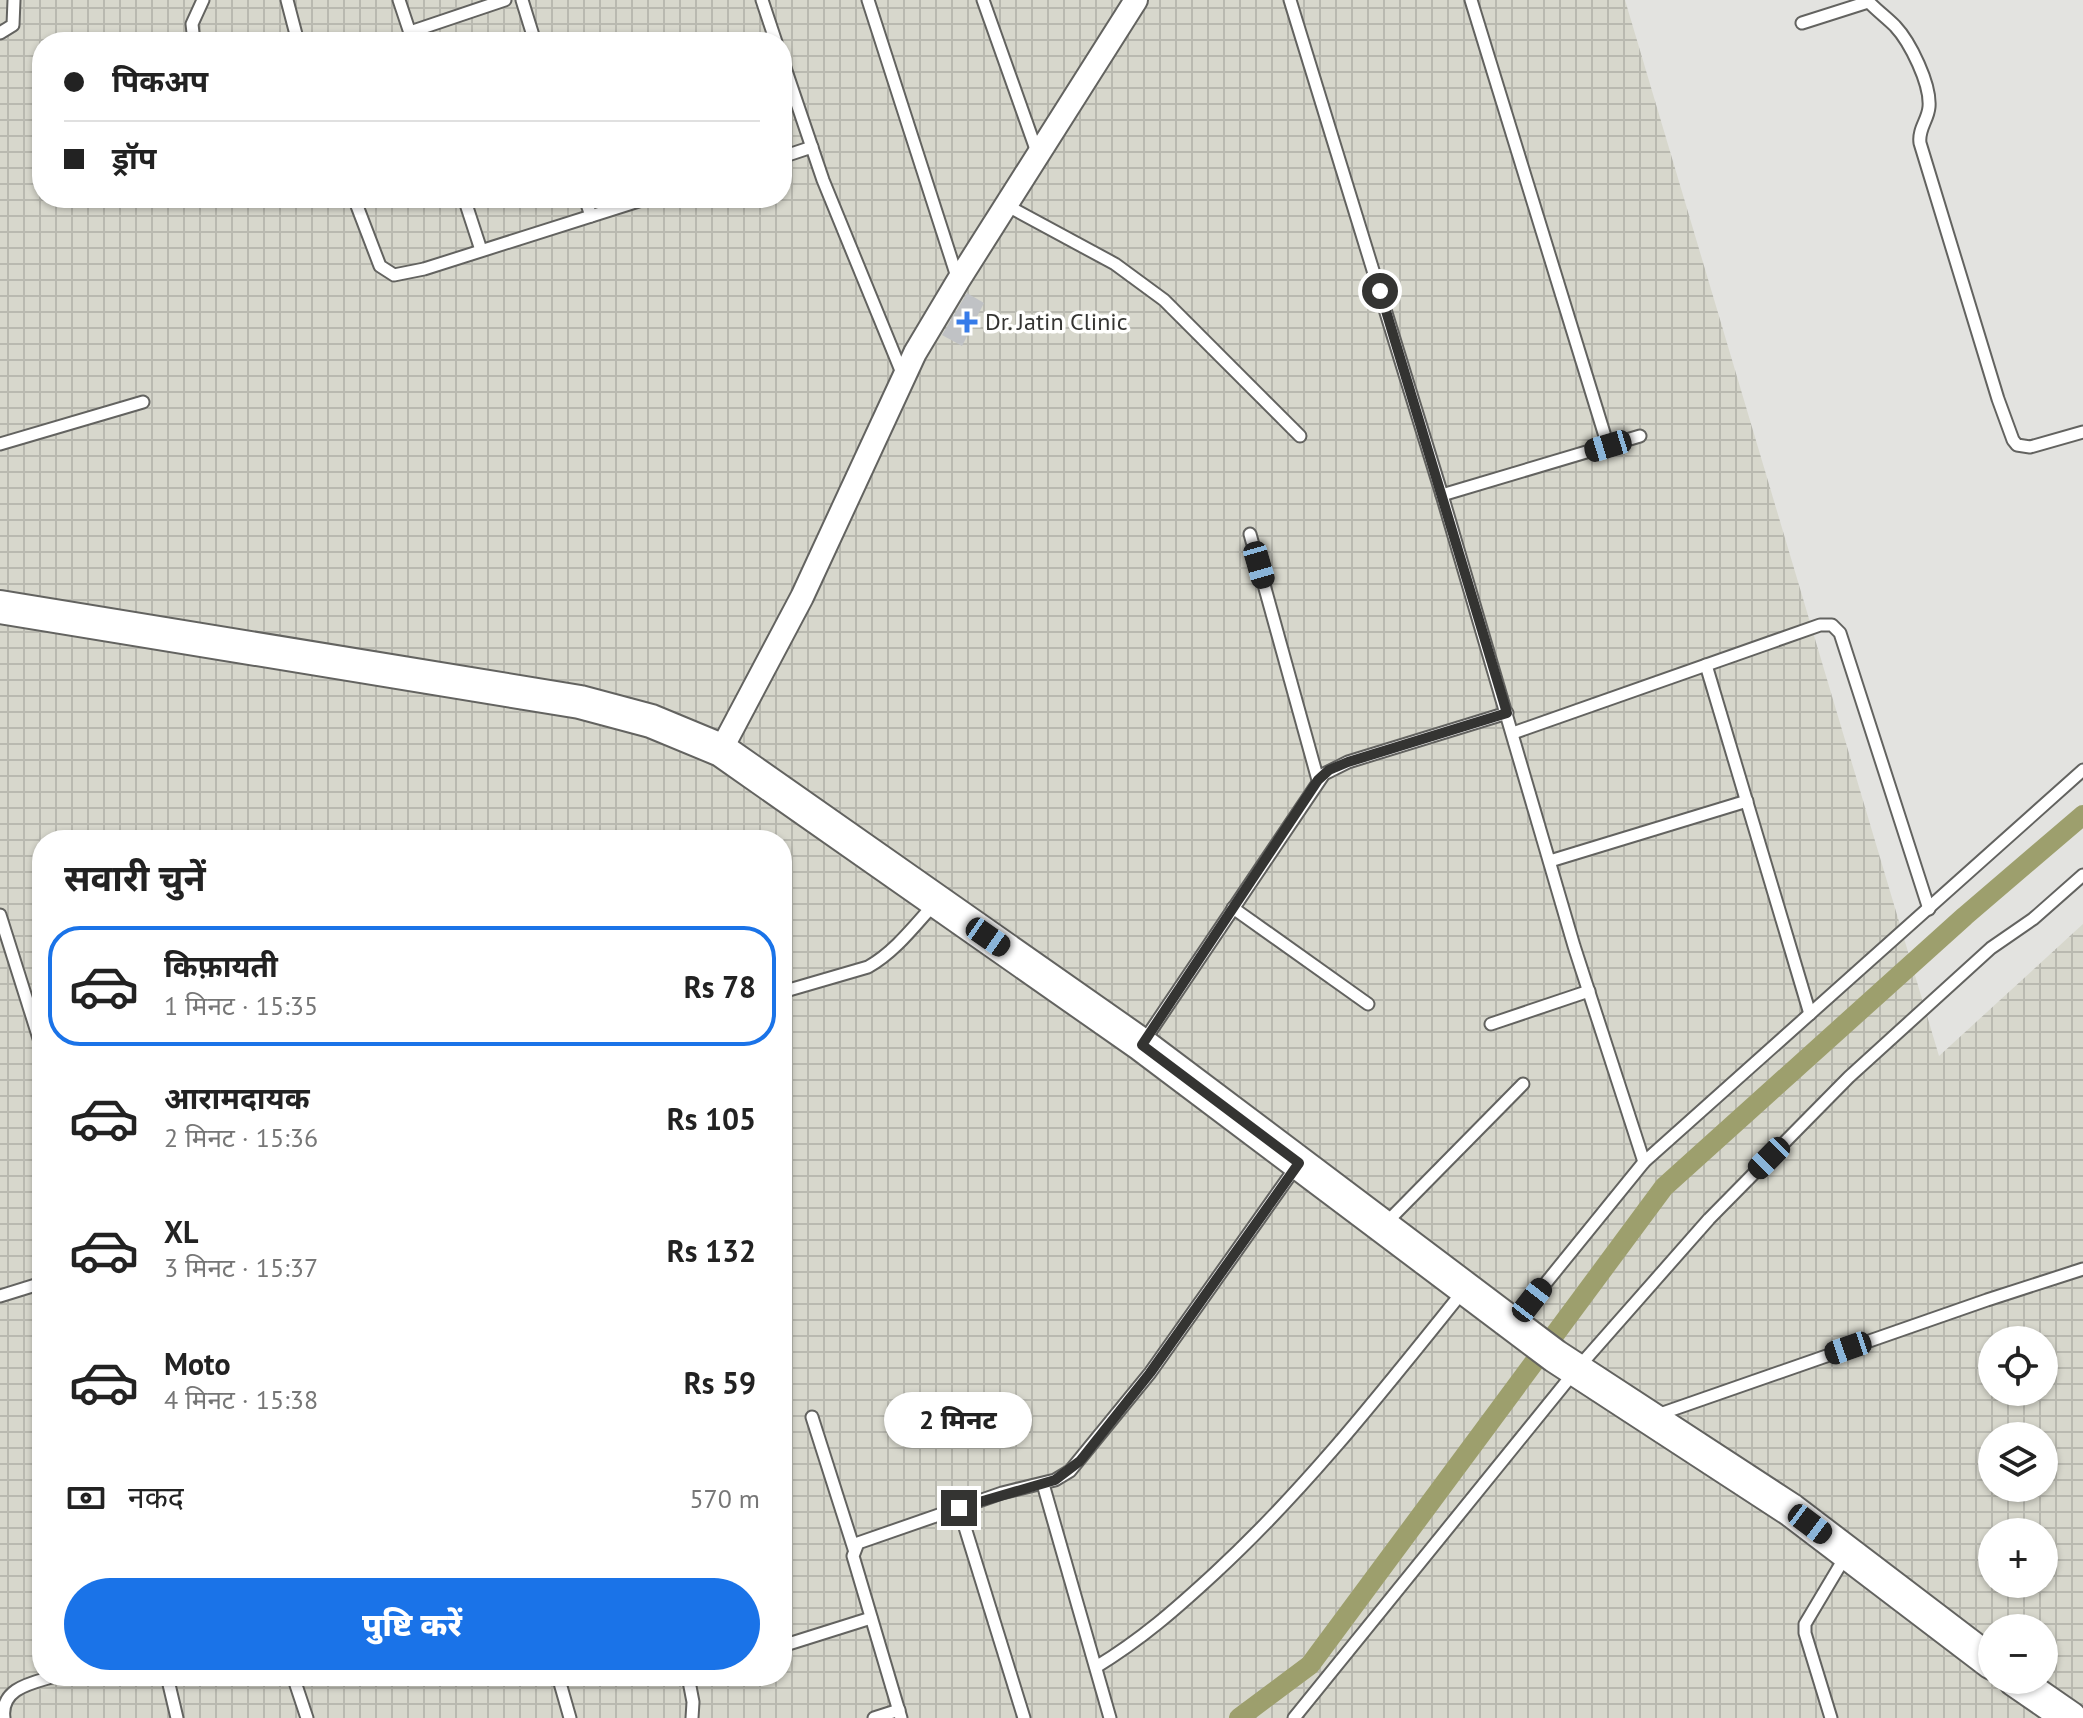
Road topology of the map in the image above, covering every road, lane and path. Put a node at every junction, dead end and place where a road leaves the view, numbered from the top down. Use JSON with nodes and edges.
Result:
{"nodes":[{"id":1,"x":14,"y":0,"type":"edge"},
{"id":2,"x":203,"y":0,"type":"edge"},
{"id":3,"x":287,"y":0,"type":"edge"},
{"id":4,"x":399,"y":0,"type":"edge"},
{"id":5,"x":505,"y":0,"type":"edge"},
{"id":6,"x":522,"y":0,"type":"edge"},
{"id":7,"x":762,"y":0,"type":"edge"},
{"id":8,"x":868,"y":0,"type":"edge"},
{"id":9,"x":983,"y":0,"type":"edge"},
{"id":10,"x":1136,"y":0,"type":"edge"},
{"id":11,"x":1290,"y":0,"type":"edge"},
{"id":12,"x":1471,"y":0,"type":"edge"},
{"id":13,"x":1867,"y":1,"type":"edge"},
{"id":14,"x":1802,"y":23,"type":"dead end"},
{"id":15,"x":193,"y":32,"type":"edge"},
{"id":16,"x":295,"y":32,"type":"edge"},
{"id":17,"x":409,"y":32,"type":"edge"},
{"id":18,"x":424,"y":32,"type":"edge"},
{"id":19,"x":532,"y":32,"type":"edge"},
{"id":20,"x":773,"y":32,"type":"edge"},
{"id":21,"x":0,"y":33,"type":"edge"},
{"id":22,"x":792,"y":88,"type":"edge"},
{"id":23,"x":812,"y":147,"type":"junction"},
{"id":24,"x":792,"y":154,"type":"edge"},
{"id":25,"x":1038,"y":156,"type":"junction"},
{"id":26,"x":1006,"y":205,"type":"junction"},
{"id":27,"x":358,"y":208,"type":"edge"},
{"id":28,"x":467,"y":208,"type":"edge"},
{"id":29,"x":588,"y":208,"type":"edge"},
{"id":30,"x":616,"y":208,"type":"edge"},
{"id":31,"x":591,"y":216,"type":"junction"},
{"id":32,"x":481,"y":250,"type":"junction"},
{"id":33,"x":958,"y":281,"type":"junction"},
{"id":34,"x":904,"y":378,"type":"junction"},
{"id":35,"x":143,"y":402,"type":"dead end"},
{"id":36,"x":2083,"y":432,"type":"edge"},
{"id":37,"x":1300,"y":436,"type":"dead end"},
{"id":38,"x":1640,"y":436,"type":"dead end"},
{"id":39,"x":0,"y":444,"type":"edge"},
{"id":40,"x":1608,"y":446,"type":"junction"},
{"id":41,"x":1442,"y":495,"type":"junction"},
{"id":42,"x":1250,"y":534,"type":"dead end"},
{"id":43,"x":0,"y":607,"type":"edge"},
{"id":44,"x":1706,"y":665,"type":"junction"},
{"id":45,"x":1507,"y":713,"type":"junction"},
{"id":46,"x":1513,"y":733,"type":"junction"},
{"id":47,"x":721,"y":750,"type":"junction"},
{"id":48,"x":2083,"y":770,"type":"edge"},
{"id":49,"x":1318,"y":780,"type":"junction"},
{"id":50,"x":1747,"y":801,"type":"junction"},
{"id":51,"x":1550,"y":861,"type":"junction"},
{"id":52,"x":2083,"y":875,"type":"edge"},
{"id":53,"x":936,"y":902,"type":"junction"},
{"id":54,"x":1233,"y":908,"type":"junction"},
{"id":55,"x":1929,"y":909,"type":"junction"},
{"id":56,"x":0,"y":915,"type":"edge"},
{"id":57,"x":792,"y":989,"type":"edge"},
{"id":58,"x":1589,"y":991,"type":"junction"},
{"id":59,"x":1368,"y":1004,"type":"dead end"},
{"id":60,"x":1810,"y":1014,"type":"junction"},
{"id":61,"x":32,"y":1016,"type":"edge"},
{"id":62,"x":1491,"y":1024,"type":"dead end"},
{"id":63,"x":1142,"y":1045,"type":"junction"},
{"id":64,"x":1523,"y":1084,"type":"dead end"},
{"id":65,"x":1644,"y":1162,"type":"junction"},
{"id":66,"x":1299,"y":1163,"type":"junction"},
{"id":67,"x":1382,"y":1227,"type":"junction"},
{"id":68,"x":2083,"y":1269,"type":"edge"},
{"id":69,"x":32,"y":1286,"type":"edge"},
{"id":70,"x":1465,"y":1289,"type":"junction"},
{"id":71,"x":0,"y":1296,"type":"edge"},
{"id":72,"x":1517,"y":1329,"type":"junction"},
{"id":73,"x":1565,"y":1363,"type":"junction"},
{"id":74,"x":812,"y":1417,"type":"dead end"},
{"id":75,"x":1649,"y":1418,"type":"junction"},
{"id":76,"x":1043,"y":1484,"type":"junction"},
{"id":77,"x":959,"y":1508,"type":"junction"},
{"id":78,"x":854,"y":1549,"type":"junction"},
{"id":79,"x":1847,"y":1553,"type":"junction"},
{"id":80,"x":871,"y":1618,"type":"junction"},
{"id":81,"x":792,"y":1643,"type":"edge"},
{"id":82,"x":1978,"y":1652,"type":"edge"},
{"id":83,"x":1096,"y":1667,"type":"junction"},
{"id":84,"x":32,"y":1685,"type":"edge"},
{"id":85,"x":169,"y":1686,"type":"edge"},
{"id":86,"x":296,"y":1686,"type":"edge"},
{"id":87,"x":561,"y":1686,"type":"edge"},
{"id":88,"x":690,"y":1686,"type":"edge"},
{"id":89,"x":2035,"y":1694,"type":"edge"},
{"id":90,"x":2,"y":1713,"type":"edge"},
{"id":91,"x":900,"y":1714,"type":"edge"},
{"id":92,"x":177,"y":1718,"type":"edge"},
{"id":93,"x":307,"y":1718,"type":"edge"},
{"id":94,"x":570,"y":1718,"type":"edge"},
{"id":95,"x":692,"y":1718,"type":"edge"},
{"id":96,"x":874,"y":1718,"type":"edge"},
{"id":97,"x":1024,"y":1718,"type":"edge"},
{"id":98,"x":1110,"y":1718,"type":"edge"},
{"id":99,"x":1294,"y":1718,"type":"edge"},
{"id":100,"x":1831,"y":1718,"type":"edge"},
{"id":101,"x":2070,"y":1718,"type":"edge"}],
"edges":[{"from":1,"to":21,"type":"lane"},
{"from":2,"to":15,"type":"lane"},
{"from":3,"to":16,"type":"lane"},
{"from":4,"to":17,"type":"lane"},
{"from":5,"to":18,"type":"lane"},
{"from":6,"to":19,"type":"lane"},
{"from":7,"to":20,"type":"lane"},
{"from":8,"to":33,"type":"lane"},
{"from":9,"to":25,"type":"lane"},
{"from":10,"to":25,"type":"street"},
{"from":11,"to":41,"type":"lane"},
{"from":12,"to":40,"type":"lane"},
{"from":13,"to":14,"type":"lane"},
{"from":13,"to":36,"type":"lane"},
{"from":22,"to":23,"type":"lane"},
{"from":23,"to":24,"type":"lane"},
{"from":23,"to":34,"type":"lane"},
{"from":25,"to":26,"type":"street"},
{"from":26,"to":33,"type":"street"},
{"from":26,"to":37,"type":"lane"},
{"from":27,"to":32,"type":"lane"},
{"from":28,"to":32,"type":"lane"},
{"from":29,"to":31,"type":"lane"},
{"from":30,"to":31,"type":"lane"},
{"from":31,"to":32,"type":"lane"},
{"from":33,"to":34,"type":"street"},
{"from":34,"to":47,"type":"street"},
{"from":35,"to":39,"type":"lane"},
{"from":38,"to":40,"type":"lane"},
{"from":40,"to":41,"type":"lane"},
{"from":41,"to":45,"type":"lane"},
{"from":42,"to":49,"type":"lane"},
{"from":43,"to":47,"type":"street"},
{"from":44,"to":46,"type":"lane"},
{"from":44,"to":50,"type":"lane"},
{"from":44,"to":55,"type":"lane"},
{"from":45,"to":46,"type":"lane"},
{"from":45,"to":49,"type":"lane"},
{"from":46,"to":51,"type":"lane"},
{"from":47,"to":53,"type":"street"},
{"from":48,"to":55,"type":"lane"},
{"from":49,"to":54,"type":"lane"},
{"from":50,"to":51,"type":"lane"},
{"from":50,"to":60,"type":"lane"},
{"from":51,"to":58,"type":"lane"},
{"from":52,"to":73,"type":"lane"},
{"from":53,"to":57,"type":"lane"},
{"from":53,"to":63,"type":"street"},
{"from":54,"to":59,"type":"lane"},
{"from":54,"to":63,"type":"lane"},
{"from":55,"to":60,"type":"lane"},
{"from":56,"to":61,"type":"lane"},
{"from":58,"to":62,"type":"lane"},
{"from":58,"to":65,"type":"lane"},
{"from":60,"to":65,"type":"lane"},
{"from":63,"to":66,"type":"street"},
{"from":64,"to":67,"type":"lane"},
{"from":65,"to":72,"type":"lane"},
{"from":66,"to":67,"type":"street"},
{"from":66,"to":76,"type":"lane"},
{"from":67,"to":70,"type":"street"},
{"from":68,"to":75,"type":"lane"},
{"from":69,"to":71,"type":"lane"},
{"from":70,"to":72,"type":"street"},
{"from":70,"to":83,"type":"lane"},
{"from":72,"to":73,"type":"street"},
{"from":73,"to":75,"type":"street"},
{"from":73,"to":99,"type":"lane"},
{"from":74,"to":78,"type":"lane"},
{"from":75,"to":79,"type":"street"},
{"from":76,"to":77,"type":"lane"},
{"from":76,"to":83,"type":"lane"},
{"from":77,"to":78,"type":"lane"},
{"from":77,"to":97,"type":"lane"},
{"from":78,"to":80,"type":"lane"},
{"from":79,"to":82,"type":"street"},
{"from":79,"to":100,"type":"lane"},
{"from":80,"to":81,"type":"lane"},
{"from":80,"to":91,"type":"lane"},
{"from":83,"to":98,"type":"lane"},
{"from":84,"to":90,"type":"lane"},
{"from":85,"to":92,"type":"lane"},
{"from":86,"to":93,"type":"lane"},
{"from":87,"to":94,"type":"lane"},
{"from":88,"to":95,"type":"lane"},
{"from":89,"to":101,"type":"street"},
{"from":91,"to":96,"type":"lane"}]}
